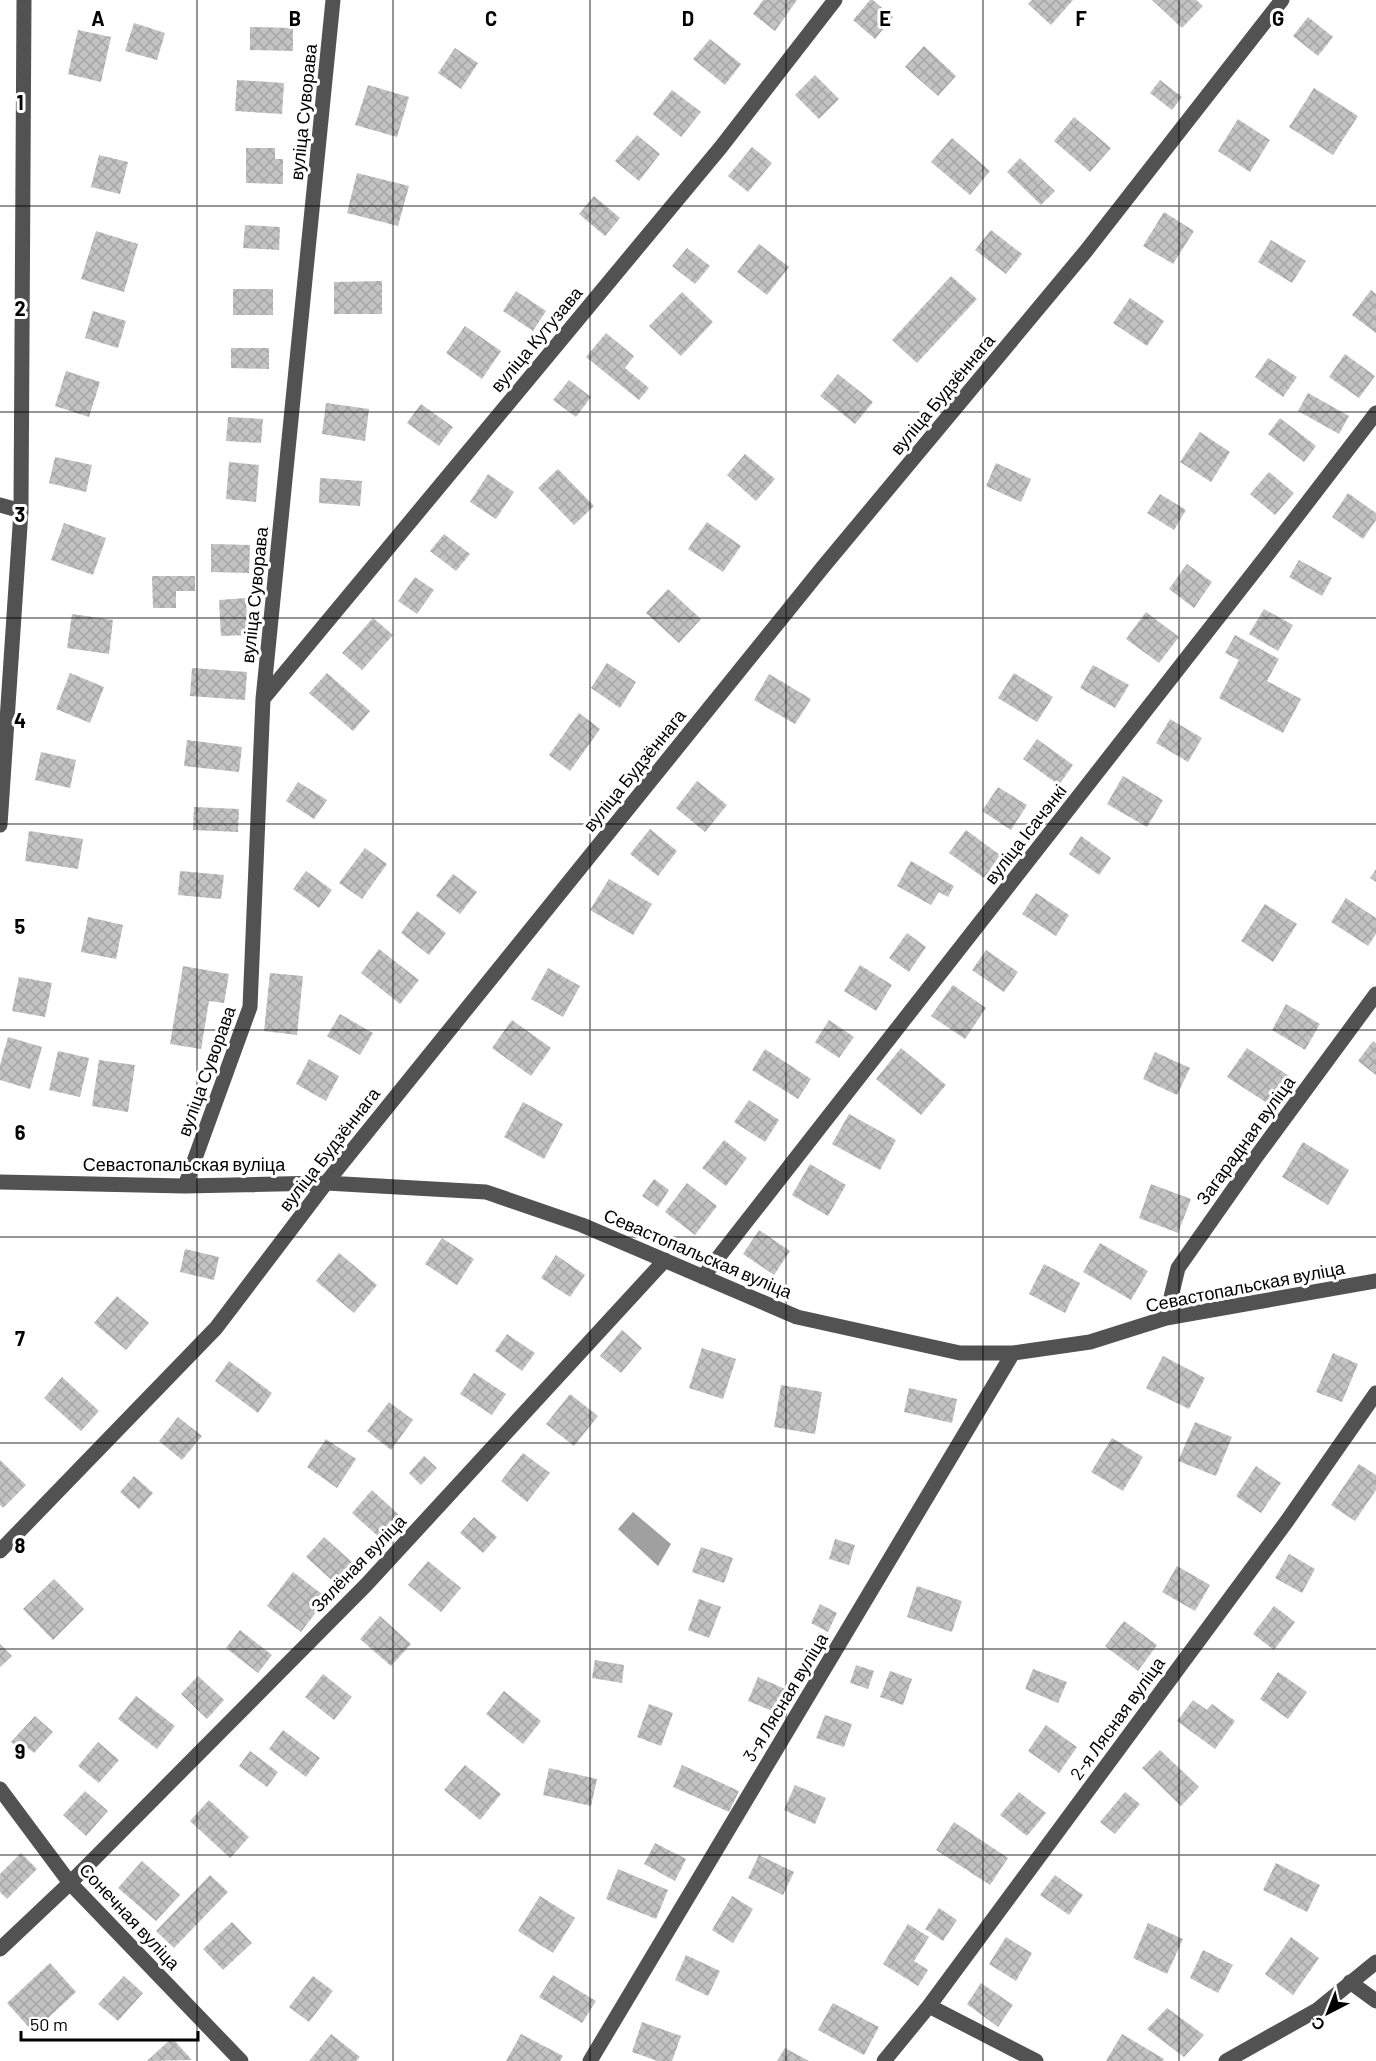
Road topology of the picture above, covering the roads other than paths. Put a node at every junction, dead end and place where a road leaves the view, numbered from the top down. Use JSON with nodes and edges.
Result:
{"nodes":[{"id":1,"x":24,"y":0,"type":"edge"},
{"id":2,"x":333,"y":0,"type":"edge"},
{"id":3,"x":835,"y":0,"type":"edge"},
{"id":4,"x":1282,"y":0,"type":"edge"},
{"id":5,"x":1376,"y":413,"type":"edge"},
{"id":6,"x":0,"y":505,"type":"edge"},
{"id":7,"x":21,"y":511,"type":"junction"},
{"id":8,"x":263,"y":699,"type":"junction"},
{"id":9,"x":0,"y":825,"type":"edge"},
{"id":10,"x":1376,"y":994,"type":"edge"},
{"id":11,"x":0,"y":1182,"type":"edge"},
{"id":12,"x":326,"y":1183,"type":"junction"},
{"id":13,"x":186,"y":1186,"type":"junction"},
{"id":14,"x":665,"y":1260,"type":"junction"},
{"id":15,"x":703,"y":1277,"type":"junction"},
{"id":16,"x":1376,"y":1281,"type":"edge"},
{"id":17,"x":1166,"y":1318,"type":"junction"},
{"id":18,"x":1013,"y":1353,"type":"junction"},
{"id":19,"x":1376,"y":1393,"type":"edge"},
{"id":20,"x":0,"y":1551,"type":"edge"},
{"id":21,"x":0,"y":1790,"type":"edge"},
{"id":22,"x":70,"y":1883,"type":"junction"},
{"id":23,"x":0,"y":1948,"type":"edge"},
{"id":24,"x":1376,"y":1962,"type":"edge"},
{"id":25,"x":1350,"y":1983,"type":"junction"},
{"id":26,"x":1376,"y":2001,"type":"edge"},
{"id":27,"x":928,"y":2006,"type":"junction"},
{"id":28,"x":242,"y":2061,"type":"edge"},
{"id":29,"x":590,"y":2061,"type":"edge"},
{"id":30,"x":884,"y":2061,"type":"edge"},
{"id":31,"x":1036,"y":2061,"type":"edge"},
{"id":32,"x":1226,"y":2061,"type":"edge"}],
"edges":[{"from":1,"to":7,"type":"street"},
{"from":2,"to":8,"type":"street","name":"вуліца Суворава"},
{"from":3,"to":8,"type":"street","name":"вуліца Кутузава"},
{"from":4,"to":12,"type":"street","name":"вуліца Будзённага"},
{"from":5,"to":15,"type":"street","name":"вуліца Ісачэнкі"},
{"from":6,"to":7,"type":"street"},
{"from":7,"to":9,"type":"street"},
{"from":8,"to":13,"type":"street","name":"вуліца Суворава"},
{"from":10,"to":17,"type":"street","name":"Загарадная вуліца"},
{"from":11,"to":13,"type":"street","name":"Севастопальская вуліца"},
{"from":12,"to":13,"type":"street","name":"Севастопальская вуліца"},
{"from":12,"to":14,"type":"street","name":"Севастопальская вуліца"},
{"from":12,"to":20,"type":"street","name":"вуліца Будзённага"},
{"from":14,"to":15,"type":"street","name":"Севастопальская вуліца"},
{"from":14,"to":22,"type":"street","name":"Зялёная вуліца"},
{"from":15,"to":18,"type":"street","name":"Севастопальская вуліца"},
{"from":16,"to":17,"type":"street","name":"Севастопальская вуліца"},
{"from":17,"to":18,"type":"street","name":"Севастопальская вуліца"},
{"from":18,"to":29,"type":"street","name":"3-я Лясная вуліца"},
{"from":19,"to":27,"type":"street","name":"2-я Лясная вуліца"},
{"from":21,"to":22,"type":"street","name":"Сонечная вуліца"},
{"from":22,"to":23,"type":"street","name":"Зялёная вуліца"},
{"from":22,"to":28,"type":"street","name":"Сонечная вуліца"},
{"from":24,"to":25,"type":"street"},
{"from":25,"to":26,"type":"street"},
{"from":25,"to":32,"type":"street"},
{"from":27,"to":30,"type":"street","name":"2-я Лясная вуліца"},
{"from":27,"to":31,"type":"street"}]}
